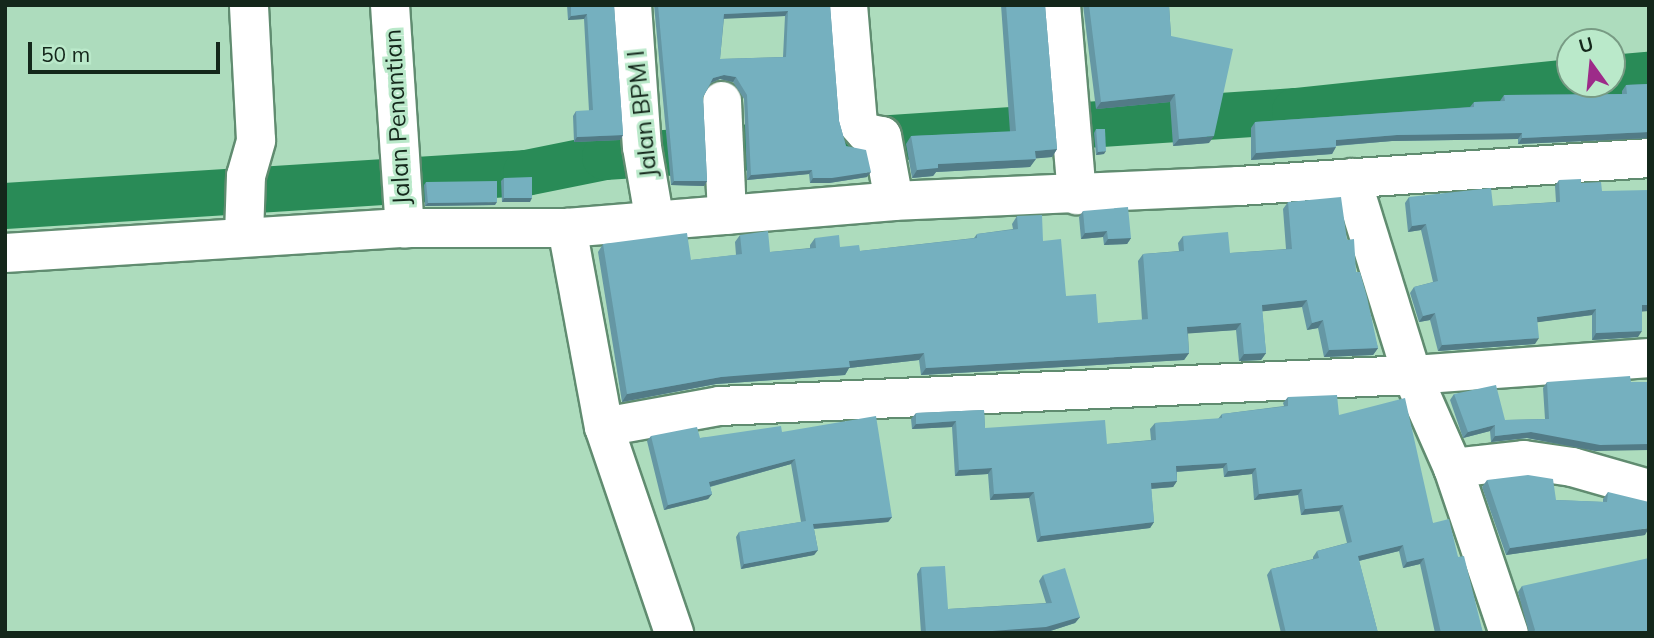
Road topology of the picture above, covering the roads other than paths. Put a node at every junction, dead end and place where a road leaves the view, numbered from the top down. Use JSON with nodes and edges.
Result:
{"nodes":[{"id":1,"x":249,"y":5,"type":"edge"},
{"id":2,"x":390,"y":5,"type":"edge"},
{"id":3,"x":632,"y":5,"type":"edge"},
{"id":4,"x":848,"y":5,"type":"edge"},
{"id":5,"x":1061,"y":5,"type":"edge"},
{"id":6,"x":722,"y":101,"type":"dead end"},
{"id":7,"x":1649,"y":158,"type":"edge"},
{"id":8,"x":1351,"y":178,"type":"junction"},
{"id":9,"x":1077,"y":195,"type":"junction"},
{"id":10,"x":894,"y":201,"type":"junction"},
{"id":11,"x":244,"y":204,"type":"junction"},
{"id":12,"x":727,"y":215,"type":"junction"},
{"id":13,"x":655,"y":222,"type":"junction"},
{"id":14,"x":405,"y":228,"type":"junction"},
{"id":15,"x":567,"y":228,"type":"junction"},
{"id":16,"x":5,"y":253,"type":"edge"},
{"id":17,"x":1649,"y":358,"type":"edge"},
{"id":18,"x":1412,"y":375,"type":"junction"},
{"id":19,"x":604,"y":427,"type":"junction"},
{"id":20,"x":1453,"y":468,"type":"junction"},
{"id":21,"x":1649,"y":489,"type":"edge"},
{"id":22,"x":674,"y":633,"type":"edge"},
{"id":23,"x":1509,"y":633,"type":"edge"}],
"edges":[{"from":1,"to":11,"type":"street"},
{"from":2,"to":14,"type":"street","name":"Jalan Penantian"},
{"from":3,"to":13,"type":"street","name":"Jalan BPM I"},
{"from":4,"to":10,"type":"street"},
{"from":5,"to":9,"type":"street"},
{"from":6,"to":12,"type":"street"},
{"from":7,"to":8,"type":"street"},
{"from":8,"to":9,"type":"street"},
{"from":8,"to":18,"type":"street"},
{"from":9,"to":10,"type":"street"},
{"from":10,"to":12,"type":"street"},
{"from":11,"to":14,"type":"street"},
{"from":11,"to":16,"type":"street"},
{"from":12,"to":13,"type":"street"},
{"from":13,"to":15,"type":"street"},
{"from":14,"to":15,"type":"street"},
{"from":15,"to":19,"type":"street"},
{"from":17,"to":18,"type":"street"},
{"from":18,"to":19,"type":"street"},
{"from":18,"to":20,"type":"street"},
{"from":19,"to":22,"type":"street"},
{"from":20,"to":21,"type":"street"},
{"from":20,"to":23,"type":"street"}]}
